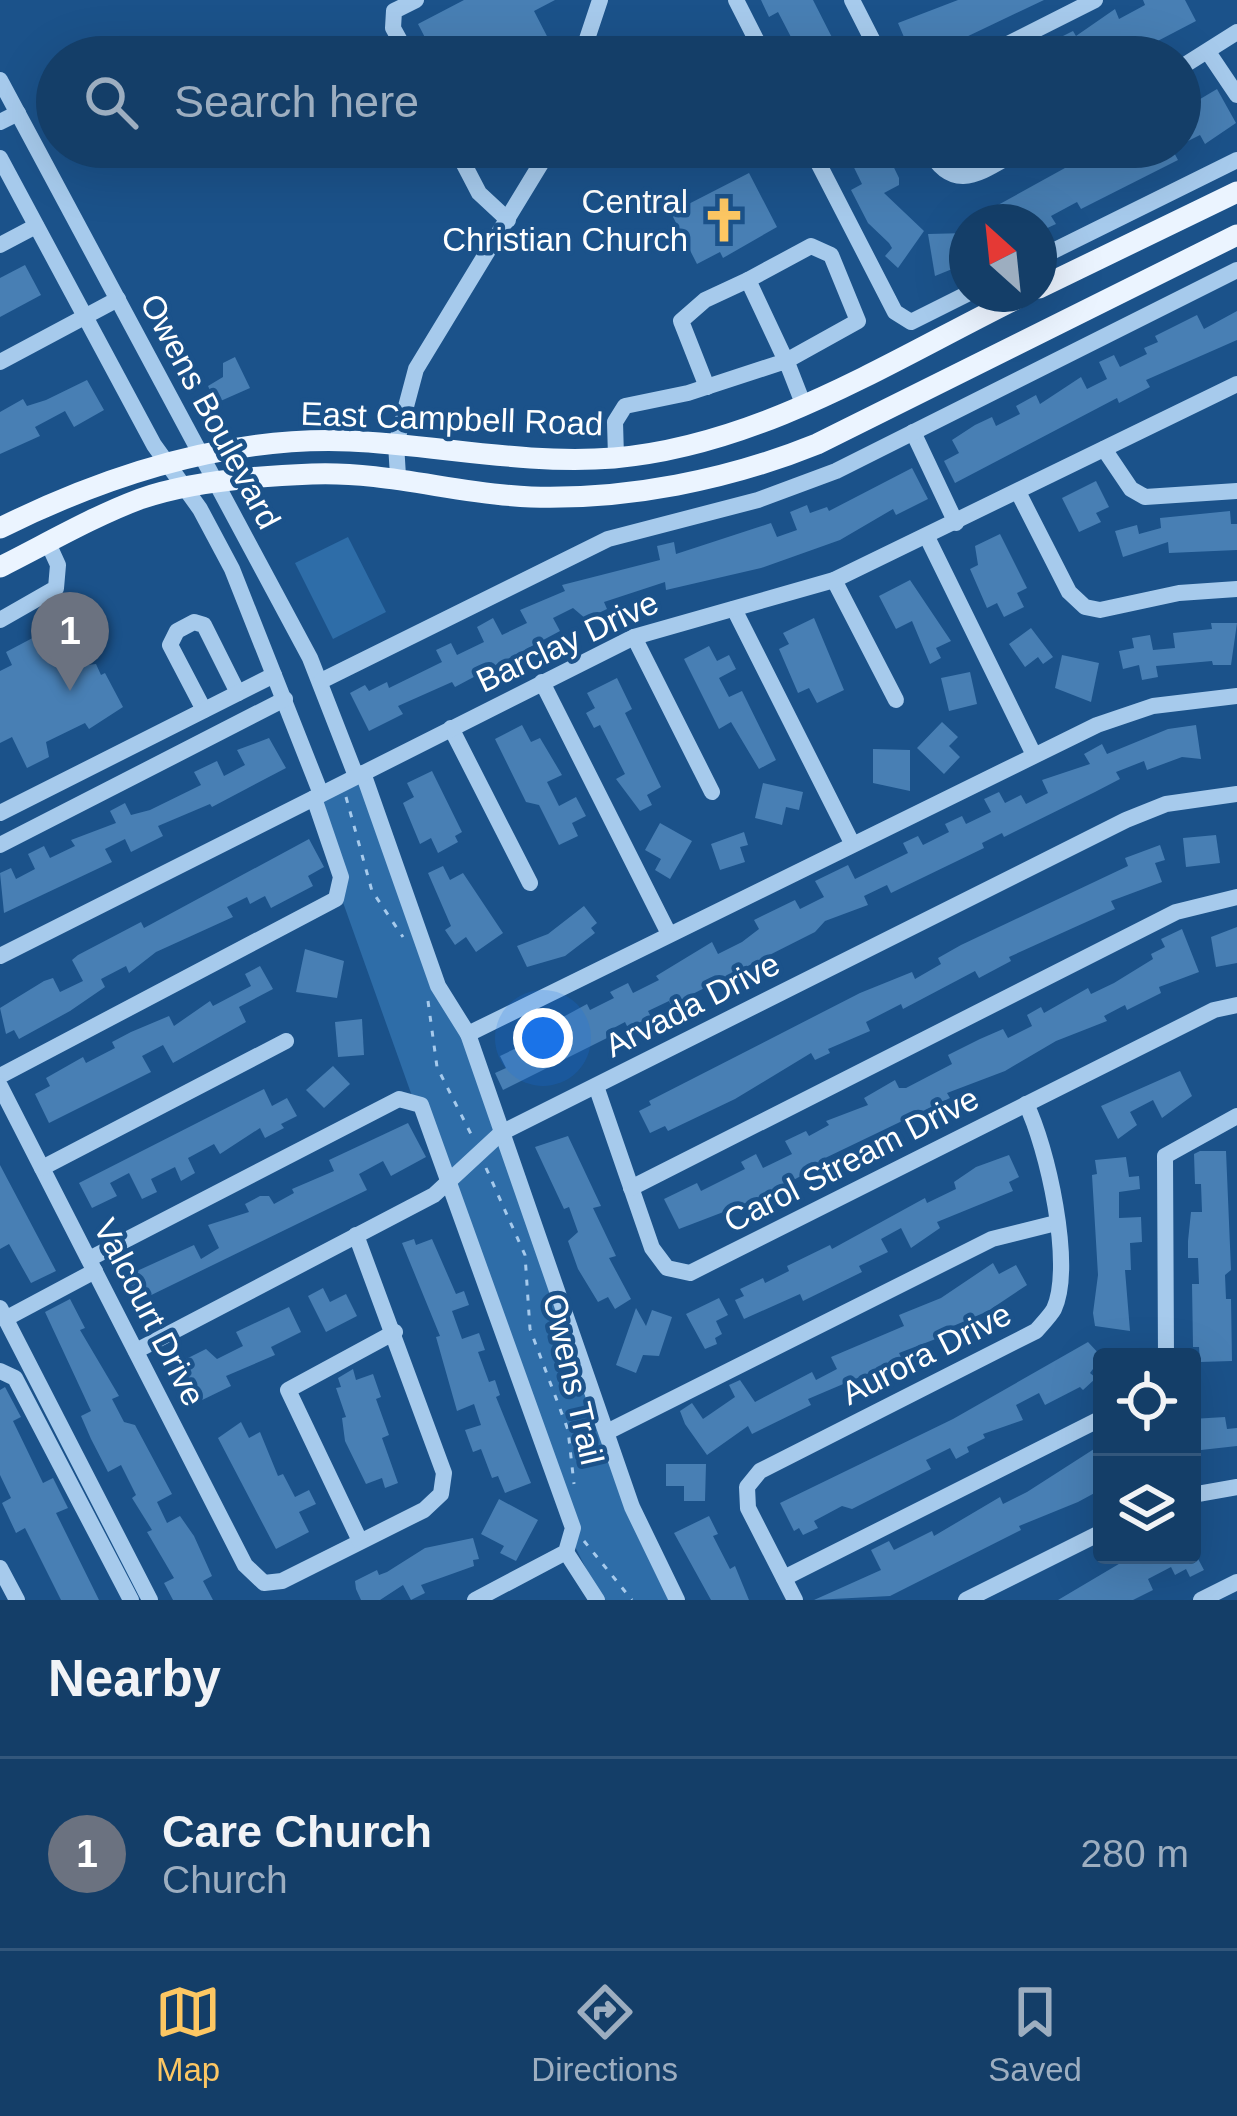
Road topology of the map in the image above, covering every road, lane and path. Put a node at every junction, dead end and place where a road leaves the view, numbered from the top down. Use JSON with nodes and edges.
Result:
{"nodes":[{"id":1,"x":416,"y":0,"type":"edge"},
{"id":2,"x":600,"y":0,"type":"edge"},
{"id":3,"x":736,"y":0,"type":"edge"},
{"id":4,"x":1094,"y":0,"type":"edge"},
{"id":5,"x":855,"y":1,"type":"edge"},
{"id":6,"x":1237,"y":32,"type":"edge"},
{"id":7,"x":397,"y":36,"type":"edge"},
{"id":8,"x":588,"y":36,"type":"edge"},
{"id":9,"x":754,"y":36,"type":"edge"},
{"id":10,"x":871,"y":36,"type":"edge"},
{"id":11,"x":1023,"y":36,"type":"edge"},
{"id":12,"x":1208,"y":52,"type":"junction"},
{"id":13,"x":1201,"y":56,"type":"edge"},
{"id":14,"x":0,"y":80,"type":"edge"},
{"id":15,"x":1237,"y":95,"type":"edge"},
{"id":16,"x":18,"y":113,"type":"junction"},
{"id":17,"x":0,"y":122,"type":"edge"},
{"id":18,"x":36,"y":146,"type":"edge"},
{"id":19,"x":0,"y":158,"type":"edge"},
{"id":20,"x":1237,"y":160,"type":"edge"},
{"id":21,"x":48,"y":168,"type":"edge"},
{"id":22,"x":467,"y":168,"type":"edge"},
{"id":23,"x":539,"y":168,"type":"edge"},
{"id":24,"x":821,"y":168,"type":"edge"},
{"id":25,"x":941,"y":168,"type":"edge"},
{"id":26,"x":985,"y":168,"type":"edge"},
{"id":27,"x":1237,"y":192,"type":"edge"},
{"id":28,"x":508,"y":220,"type":"junction"},
{"id":29,"x":36,"y":226,"type":"junction"},
{"id":30,"x":1237,"y":235,"type":"edge"},
{"id":31,"x":0,"y":245,"type":"edge"},
{"id":32,"x":1057,"y":249,"type":"edge"},
{"id":33,"x":1237,"y":270,"type":"edge"},
{"id":34,"x":1057,"y":279,"type":"edge"},
{"id":35,"x":748,"y":280,"type":"junction"},
{"id":36,"x":118,"y":299,"type":"junction"},
{"id":37,"x":949,"y":303,"type":"edge"},
{"id":38,"x":990,"y":312,"type":"edge"},
{"id":39,"x":84,"y":316,"type":"junction"},
{"id":40,"x":786,"y":361,"type":"junction"},
{"id":41,"x":0,"y":362,"type":"edge"},
{"id":42,"x":1237,"y":384,"type":"edge"},
{"id":43,"x":707,"y":387,"type":"junction"},
{"id":44,"x":803,"y":406,"type":"junction"},
{"id":45,"x":913,"y":432,"type":"junction"},
{"id":46,"x":817,"y":443,"type":"junction"},
{"id":47,"x":396,"y":444,"type":"junction"},
{"id":48,"x":1104,"y":448,"type":"junction"},
{"id":49,"x":199,"y":454,"type":"junction"},
{"id":50,"x":616,"y":458,"type":"junction"},
{"id":51,"x":165,"y":463,"type":"junction"},
{"id":52,"x":398,"y":476,"type":"junction"},
{"id":53,"x":215,"y":485,"type":"junction"},
{"id":54,"x":185,"y":488,"type":"junction"},
{"id":55,"x":1237,"y":491,"type":"edge"},
{"id":56,"x":1018,"y":492,"type":"junction"},
{"id":57,"x":956,"y":524,"type":"junction"},
{"id":58,"x":0,"y":528,"type":"edge"},
{"id":59,"x":927,"y":537,"type":"junction"},
{"id":60,"x":48,"y":543,"type":"junction"},
{"id":61,"x":0,"y":567,"type":"edge"},
{"id":62,"x":834,"y":580,"type":"junction"},
{"id":63,"x":1237,"y":589,"type":"edge"},
{"id":64,"x":734,"y":610,"type":"junction"},
{"id":65,"x":0,"y":620,"type":"edge"},
{"id":66,"x":634,"y":637,"type":"junction"},
{"id":67,"x":274,"y":675,"type":"junction"},
{"id":68,"x":321,"y":681,"type":"junction"},
{"id":69,"x":542,"y":682,"type":"junction"},
{"id":70,"x":238,"y":693,"type":"junction"},
{"id":71,"x":1237,"y":696,"type":"edge"},
{"id":72,"x":285,"y":699,"type":"junction"},
{"id":73,"x":896,"y":700,"type":"dead end"},
{"id":74,"x":204,"y":710,"type":"junction"},
{"id":75,"x":451,"y":728,"type":"junction"},
{"id":76,"x":1033,"y":753,"type":"junction"},
{"id":77,"x":353,"y":778,"type":"junction"},
{"id":78,"x":712,"y":792,"type":"dead end"},
{"id":79,"x":1237,"y":794,"type":"edge"},
{"id":80,"x":317,"y":796,"type":"junction"},
{"id":81,"x":0,"y":813,"type":"edge"},
{"id":82,"x":852,"y":843,"type":"junction"},
{"id":83,"x":0,"y":844,"type":"edge"},
{"id":84,"x":530,"y":883,"type":"dead end"},
{"id":85,"x":1237,"y":897,"type":"edge"},
{"id":86,"x":669,"y":934,"type":"junction"},
{"id":87,"x":408,"y":944,"type":"dead end"},
{"id":88,"x":0,"y":956,"type":"edge"},
{"id":89,"x":427,"y":994,"type":"dead end"},
{"id":90,"x":1237,"y":1005,"type":"edge"},
{"id":91,"x":468,"y":1034,"type":"junction"},
{"id":92,"x":286,"y":1041,"type":"dead end"},
{"id":93,"x":0,"y":1076,"type":"edge"},
{"id":94,"x":0,"y":1086,"type":"edge"},
{"id":95,"x":596,"y":1086,"type":"junction"},
{"id":96,"x":1026,"y":1104,"type":"junction"},
{"id":97,"x":1237,"y":1116,"type":"edge"},
{"id":98,"x":501,"y":1133,"type":"junction"},
{"id":99,"x":473,"y":1138,"type":"dead end"},
{"id":100,"x":483,"y":1161,"type":"dead end"},
{"id":101,"x":42,"y":1168,"type":"junction"},
{"id":102,"x":448,"y":1185,"type":"junction"},
{"id":103,"x":631,"y":1188,"type":"junction"},
{"id":104,"x":1056,"y":1223,"type":"junction"},
{"id":105,"x":356,"y":1235,"type":"junction"},
{"id":106,"x":92,"y":1265,"type":"junction"},
{"id":107,"x":3,"y":1314,"type":"edge"},
{"id":108,"x":395,"y":1332,"type":"junction"},
{"id":109,"x":1166,"y":1348,"type":"edge"},
{"id":110,"x":136,"y":1351,"type":"junction"},
{"id":111,"x":0,"y":1371,"type":"edge"},
{"id":112,"x":1093,"y":1423,"type":"edge"},
{"id":113,"x":607,"y":1432,"type":"junction"},
{"id":114,"x":1237,"y":1487,"type":"edge"},
{"id":115,"x":575,"y":1491,"type":"dead end"},
{"id":116,"x":1201,"y":1493,"type":"edge"},
{"id":117,"x":579,"y":1525,"type":"dead end"},
{"id":118,"x":1093,"y":1536,"type":"edge"},
{"id":119,"x":360,"y":1541,"type":"junction"},
{"id":120,"x":566,"y":1552,"type":"junction"},
{"id":121,"x":0,"y":1568,"type":"edge"},
{"id":122,"x":784,"y":1578,"type":"junction"},
{"id":123,"x":1237,"y":1582,"type":"edge"},
{"id":124,"x":17,"y":1600,"type":"edge"},
{"id":125,"x":131,"y":1600,"type":"edge"},
{"id":126,"x":150,"y":1600,"type":"edge"},
{"id":127,"x":475,"y":1600,"type":"edge"},
{"id":128,"x":597,"y":1600,"type":"edge"},
{"id":129,"x":632,"y":1600,"type":"edge"},
{"id":130,"x":677,"y":1600,"type":"edge"},
{"id":131,"x":795,"y":1600,"type":"edge"},
{"id":132,"x":966,"y":1600,"type":"edge"},
{"id":133,"x":1201,"y":1600,"type":"edge"}],
"edges":[{"from":1,"to":7,"type":"street"},
{"from":2,"to":8,"type":"street"},
{"from":3,"to":9,"type":"street"},
{"from":4,"to":11,"type":"street"},
{"from":5,"to":10,"type":"street"},
{"from":6,"to":12,"type":"street"},
{"from":12,"to":13,"type":"street"},
{"from":12,"to":15,"type":"street"},
{"from":14,"to":16,"type":"street","name":"Owens Boulevard"},
{"from":16,"to":17,"type":"street"},
{"from":16,"to":18,"type":"street","name":"Owens Boulevard"},
{"from":19,"to":29,"type":"street","name":"Owens Boulevard"},
{"from":20,"to":32,"type":"street"},
{"from":21,"to":36,"type":"street","name":"Owens Boulevard"},
{"from":22,"to":28,"type":"street"},
{"from":23,"to":28,"type":"street"},
{"from":24,"to":37,"type":"street"},
{"from":25,"to":26,"type":"street"},
{"from":27,"to":34,"type":"main road"},
{"from":28,"to":47,"type":"street"},
{"from":29,"to":31,"type":"street"},
{"from":29,"to":39,"type":"street","name":"Owens Boulevard"},
{"from":30,"to":46,"type":"main road","name":"East Campbell Road"},
{"from":33,"to":45,"type":"street"},
{"from":35,"to":40,"type":"street"},
{"from":35,"to":40,"type":"street"},
{"from":35,"to":43,"type":"street"},
{"from":36,"to":39,"type":"street"},
{"from":36,"to":49,"type":"street","name":"Owens Boulevard"},
{"from":38,"to":44,"type":"main road","name":"East Campbell Road"},
{"from":39,"to":41,"type":"street"},
{"from":39,"to":51,"type":"street","name":"Owens Boulevard"},
{"from":40,"to":43,"type":"street"},
{"from":40,"to":44,"type":"street"},
{"from":42,"to":48,"type":"street","name":"Barclay Drive"},
{"from":43,"to":50,"type":"street"},
{"from":44,"to":46,"type":"main road"},
{"from":44,"to":50,"type":"main road","name":"East Campbell Road"},
{"from":45,"to":57,"type":"street"},
{"from":45,"to":68,"type":"street"},
{"from":46,"to":52,"type":"main road","name":"East Campbell Road"},
{"from":47,"to":49,"type":"main road","name":"East Campbell Road"},
{"from":47,"to":50,"type":"main road","name":"East Campbell Road"},
{"from":47,"to":52,"type":"street"},
{"from":48,"to":55,"type":"street"},
{"from":48,"to":56,"type":"street","name":"Barclay Drive"},
{"from":49,"to":51,"type":"main road","name":"East Campbell Road"},
{"from":49,"to":53,"type":"street","name":"Owens Boulevard"},
{"from":51,"to":54,"type":"street","name":"Owens Boulevard"},
{"from":51,"to":58,"type":"main road","name":"East Campbell Road"},
{"from":52,"to":53,"type":"main road","name":"East Campbell Road"},
{"from":53,"to":54,"type":"main road","name":"East Campbell Road"},
{"from":53,"to":68,"type":"street","name":"Owens Boulevard"},
{"from":54,"to":60,"type":"main road","name":"East Campbell Road"},
{"from":54,"to":67,"type":"street","name":"Owens Boulevard"},
{"from":56,"to":57,"type":"street","name":"Barclay Drive"},
{"from":56,"to":63,"type":"street"},
{"from":57,"to":59,"type":"street","name":"Barclay Drive"},
{"from":59,"to":62,"type":"street","name":"Barclay Drive"},
{"from":59,"to":76,"type":"street"},
{"from":60,"to":61,"type":"main road","name":"East Campbell Road"},
{"from":60,"to":65,"type":"street"},
{"from":62,"to":64,"type":"street","name":"Barclay Drive"},
{"from":62,"to":73,"type":"street"},
{"from":64,"to":66,"type":"street","name":"Barclay Drive"},
{"from":64,"to":82,"type":"street"},
{"from":66,"to":69,"type":"street","name":"Barclay Drive"},
{"from":66,"to":78,"type":"street"},
{"from":67,"to":70,"type":"street"},
{"from":67,"to":72,"type":"street","name":"Owens Boulevard"},
{"from":68,"to":77,"type":"street","name":"Owens Boulevard"},
{"from":69,"to":75,"type":"street","name":"Barclay Drive"},
{"from":69,"to":86,"type":"street"},
{"from":70,"to":74,"type":"street"},
{"from":70,"to":74,"type":"street"},
{"from":71,"to":76,"type":"street"},
{"from":72,"to":80,"type":"street","name":"Owens Boulevard"},
{"from":72,"to":83,"type":"street"},
{"from":74,"to":81,"type":"street"},
{"from":75,"to":77,"type":"street","name":"Barclay Drive"},
{"from":75,"to":84,"type":"street"},
{"from":76,"to":82,"type":"street"},
{"from":77,"to":80,"type":"street","name":"Barclay Drive"},
{"from":77,"to":87,"type":"path"},
{"from":77,"to":91,"type":"street","name":"Owens Boulevard"},
{"from":79,"to":95,"type":"street","name":"Arvada Drive"},
{"from":80,"to":88,"type":"street","name":"Barclay Drive"},
{"from":80,"to":93,"type":"street","name":"Owens Boulevard"},
{"from":82,"to":86,"type":"street"},
{"from":85,"to":103,"type":"street"},
{"from":86,"to":91,"type":"street"},
{"from":89,"to":99,"type":"path"},
{"from":90,"to":96,"type":"street","name":"Carol Stream Drive"},
{"from":91,"to":98,"type":"street","name":"Owens Boulevard"},
{"from":92,"to":101,"type":"street"},
{"from":94,"to":101,"type":"street","name":"Valcourt Drive"},
{"from":95,"to":98,"type":"street","name":"Arvada Drive"},
{"from":95,"to":103,"type":"street","name":"Carol Stream Drive"},
{"from":96,"to":103,"type":"street","name":"Carol Stream Drive"},
{"from":96,"to":104,"type":"street","name":"Aurora Drive"},
{"from":97,"to":109,"type":"street"},
{"from":98,"to":102,"type":"street","name":"Arvada Drive"},
{"from":98,"to":113,"type":"street","name":"Owens Boulevard"},
{"from":100,"to":115,"type":"path","name":"Owens Trail"},
{"from":101,"to":106,"type":"street","name":"Valcourt Drive"},
{"from":102,"to":105,"type":"street","name":"Arvada Drive"},
{"from":102,"to":106,"type":"street"},
{"from":102,"to":120,"type":"street"},
{"from":104,"to":113,"type":"street"},
{"from":104,"to":122,"type":"street","name":"Aurora Drive"},
{"from":105,"to":108,"type":"street"},
{"from":105,"to":110,"type":"street","name":"Arvada Drive"},
{"from":106,"to":107,"type":"street"},
{"from":106,"to":110,"type":"street","name":"Valcourt Drive"},
{"from":107,"to":126,"type":"street"},
{"from":108,"to":119,"type":"street"},
{"from":108,"to":119,"type":"street"},
{"from":110,"to":119,"type":"street","name":"Valcourt Drive"},
{"from":111,"to":125,"type":"street"},
{"from":112,"to":122,"type":"street"},
{"from":113,"to":130,"type":"street","name":"Owens Boulevard"},
{"from":114,"to":116,"type":"street"},
{"from":117,"to":129,"type":"path"},
{"from":118,"to":132,"type":"street"},
{"from":120,"to":127,"type":"street"},
{"from":120,"to":128,"type":"street"},
{"from":121,"to":124,"type":"street"},
{"from":122,"to":131,"type":"street","name":"Aurora Drive"},
{"from":123,"to":133,"type":"street"}]}
